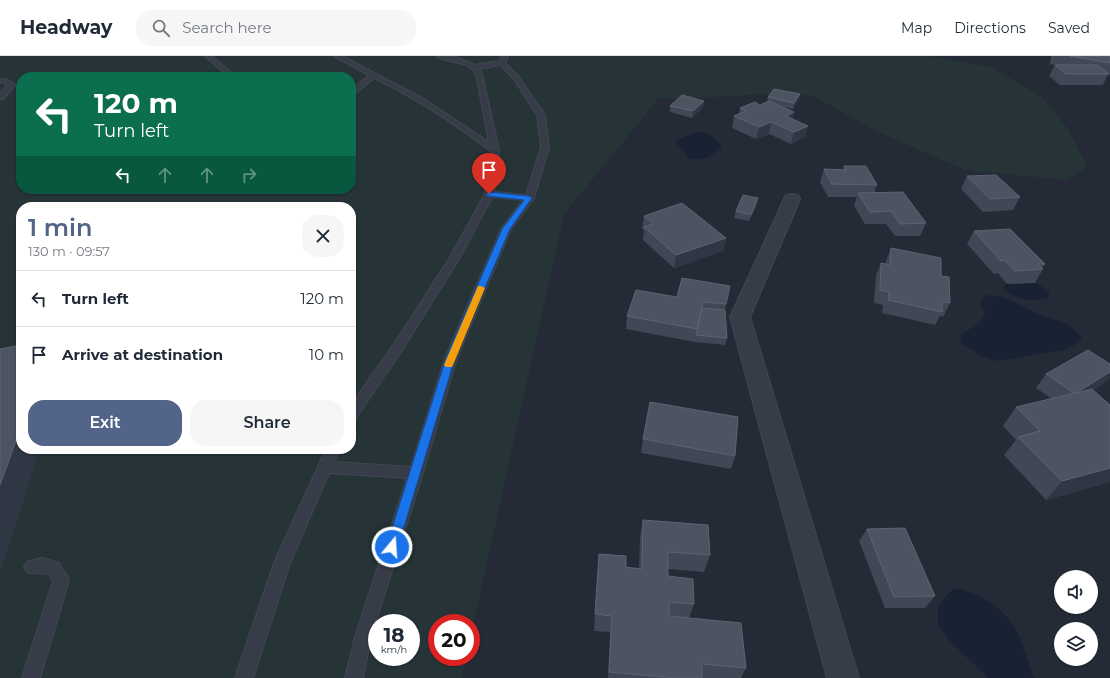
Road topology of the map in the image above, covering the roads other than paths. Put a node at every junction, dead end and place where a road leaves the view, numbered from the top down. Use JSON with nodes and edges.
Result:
{"nodes":[{"id":1,"x":208,"y":56,"type":"edge"},
{"id":2,"x":337,"y":56,"type":"edge"},
{"id":3,"x":439,"y":56,"type":"edge"},
{"id":4,"x":505,"y":56,"type":"edge"},
{"id":5,"x":501,"y":63,"type":"junction"},
{"id":6,"x":476,"y":67,"type":"junction"},
{"id":7,"x":226,"y":72,"type":"edge"},
{"id":8,"x":374,"y":75,"type":"junction"},
{"id":9,"x":0,"y":81,"type":"edge"},
{"id":10,"x":356,"y":91,"type":"edge"},
{"id":11,"x":0,"y":97,"type":"edge"},
{"id":12,"x":495,"y":150,"type":"junction"},
{"id":13,"x":489,"y":194,"type":"junction"},
{"id":14,"x":529,"y":198,"type":"junction"},
{"id":15,"x":792,"y":199,"type":"dead end"},
{"id":16,"x":356,"y":408,"type":"edge"},
{"id":17,"x":331,"y":454,"type":"edge"},
{"id":18,"x":325,"y":467,"type":"junction"},
{"id":19,"x":416,"y":472,"type":"junction"},
{"id":20,"x":32,"y":567,"type":"dead end"},
{"id":21,"x":31,"y":678,"type":"edge"},
{"id":22,"x":244,"y":678,"type":"edge"},
{"id":23,"x":354,"y":678,"type":"edge"},
{"id":24,"x":843,"y":678,"type":"edge"}],
"edges":[{"from":1,"to":7,"type":"lane"},
{"from":2,"to":8,"type":"lane"},
{"from":3,"to":6,"type":"lane"},
{"from":4,"to":5,"type":"lane"},
{"from":5,"to":6,"type":"lane"},
{"from":5,"to":14,"type":"lane"},
{"from":6,"to":12,"type":"lane"},
{"from":8,"to":10,"type":"lane"},
{"from":8,"to":12,"type":"lane"},
{"from":9,"to":11,"type":"lane"},
{"from":12,"to":13,"type":"lane"},
{"from":13,"to":14,"type":"lane"},
{"from":13,"to":16,"type":"lane"},
{"from":14,"to":19,"type":"lane"},
{"from":15,"to":24,"type":"street"},
{"from":17,"to":18,"type":"lane"},
{"from":18,"to":19,"type":"lane"},
{"from":18,"to":22,"type":"lane"},
{"from":19,"to":23,"type":"lane"},
{"from":20,"to":21,"type":"lane"}]}
